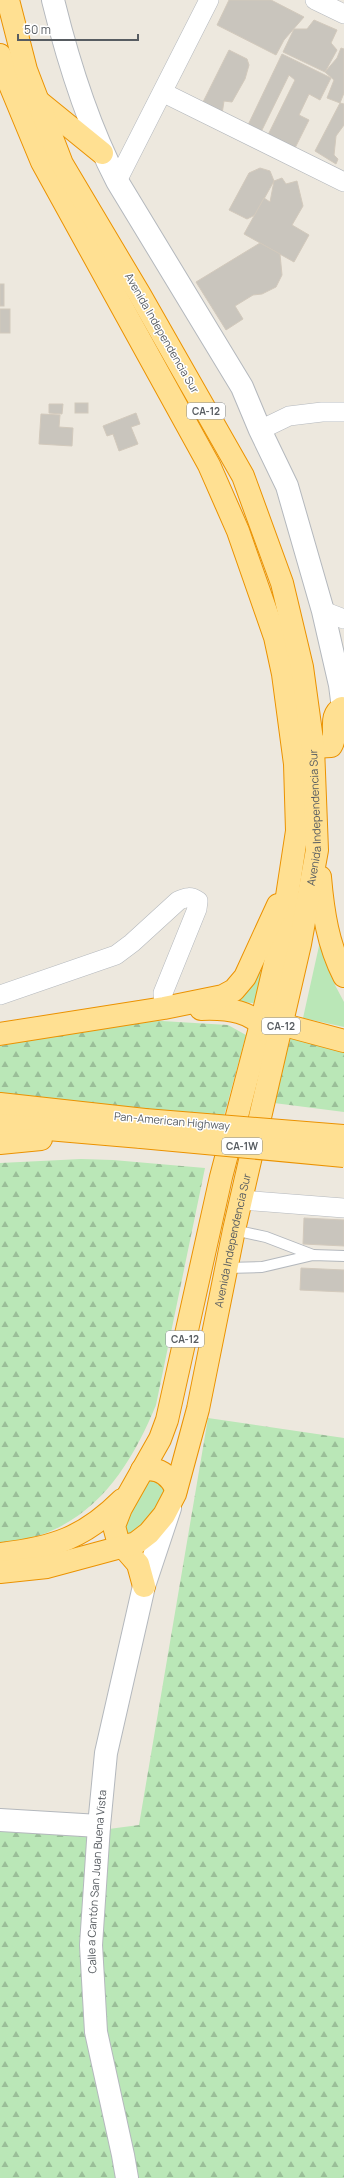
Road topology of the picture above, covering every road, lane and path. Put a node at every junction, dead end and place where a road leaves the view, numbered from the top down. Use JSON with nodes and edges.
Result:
{"nodes":[{"id":1,"x":8,"y":0,"type":"edge"},
{"id":2,"x":53,"y":0,"type":"edge"},
{"id":3,"x":209,"y":0,"type":"edge"},
{"id":4,"x":315,"y":0,"type":"edge"},
{"id":5,"x":344,"y":14,"type":"edge"},
{"id":6,"x":0,"y":55,"type":"edge"},
{"id":7,"x":4,"y":79,"type":"edge"},
{"id":8,"x":164,"y":93,"type":"junction"},
{"id":9,"x":38,"y":100,"type":"junction"},
{"id":10,"x":102,"y":153,"type":"junction"},
{"id":11,"x":117,"y":181,"type":"junction"},
{"id":12,"x":344,"y":182,"type":"edge"},
{"id":13,"x":344,"y":412,"type":"edge"},
{"id":14,"x":260,"y":430,"type":"junction"},
{"id":15,"x":323,"y":611,"type":"junction"},
{"id":16,"x":344,"y":619,"type":"edge"},
{"id":17,"x":343,"y":712,"type":"edge"},
{"id":18,"x":313,"y":747,"type":"junction"},
{"id":19,"x":317,"y":850,"type":"junction"},
{"id":20,"x":289,"y":880,"type":"junction"},
{"id":21,"x":344,"y":976,"type":"edge"},
{"id":22,"x":0,"y":995,"type":"edge"},
{"id":23,"x":164,"y":1008,"type":"junction"},
{"id":24,"x":122,"y":1014,"type":"junction"},
{"id":25,"x":0,"y":1034,"type":"edge"},
{"id":26,"x":268,"y":1036,"type":"junction"},
{"id":27,"x":344,"y":1041,"type":"edge"},
{"id":28,"x":0,"y":1104,"type":"edge"},
{"id":29,"x":0,"y":1125,"type":"edge"},
{"id":30,"x":143,"y":1128,"type":"junction"},
{"id":31,"x":96,"y":1134,"type":"junction"},
{"id":32,"x":344,"y":1136,"type":"edge"},
{"id":33,"x":0,"y":1143,"type":"edge"},
{"id":34,"x":344,"y":1156,"type":"edge"},
{"id":35,"x":242,"y":1200,"type":"junction"},
{"id":36,"x":344,"y":1208,"type":"edge"},
{"id":37,"x":234,"y":1230,"type":"junction"},
{"id":38,"x":313,"y":1255,"type":"junction"},
{"id":39,"x":344,"y":1256,"type":"edge"},
{"id":40,"x":227,"y":1268,"type":"junction"},
{"id":41,"x":142,"y":1470,"type":"junction"},
{"id":42,"x":176,"y":1492,"type":"junction"},
{"id":43,"x":128,"y":1493,"type":"junction"},
{"id":44,"x":123,"y":1547,"type":"junction"},
{"id":45,"x":0,"y":1554,"type":"edge"},
{"id":46,"x":97,"y":1555,"type":"junction"},
{"id":47,"x":138,"y":1564,"type":"junction"},
{"id":48,"x":0,"y":1572,"type":"edge"},
{"id":49,"x":144,"y":1586,"type":"junction"},
{"id":50,"x":0,"y":1820,"type":"edge"},
{"id":51,"x":99,"y":1826,"type":"junction"},
{"id":52,"x":127,"y":2178,"type":"edge"}],
"edges":[{"from":1,"to":9,"type":"highway","name":"Avenida Independencia Sur","number":"CA-12"},
{"from":2,"to":10,"type":"street"},
{"from":3,"to":8,"type":"street"},
{"from":4,"to":5,"type":"street"},
{"from":6,"to":7,"type":"highway","name":"Avenida Independencia Sur","number":"CA-12"},
{"from":7,"to":20,"type":"highway","name":"Avenida Independencia Sur","number":"CA-12"},
{"from":8,"to":11,"type":"street"},
{"from":8,"to":12,"type":"street"},
{"from":9,"to":10,"type":"highway"},
{"from":9,"to":18,"type":"highway","name":"Avenida Independencia Sur","number":"CA-12"},
{"from":10,"to":11,"type":"street"},
{"from":11,"to":14,"type":"street"},
{"from":13,"to":14,"type":"street"},
{"from":14,"to":15,"type":"street"},
{"from":15,"to":16,"type":"street"},
{"from":15,"to":17,"type":"street"},
{"from":17,"to":18,"type":"highway"},
{"from":18,"to":19,"type":"highway","name":"Avenida Independencia Sur","number":"CA-12"},
{"from":19,"to":21,"type":"highway"},
{"from":19,"to":26,"type":"highway","name":"Avenida Independencia Sur","number":"CA-12"},
{"from":20,"to":23,"type":"highway"},
{"from":20,"to":26,"type":"highway","number":"CA-12"},
{"from":22,"to":23,"type":"street"},
{"from":23,"to":24,"type":"highway"},
{"from":24,"to":25,"type":"highway"},
{"from":24,"to":26,"type":"highway"},
{"from":26,"to":27,"type":"highway"},
{"from":26,"to":35,"type":"highway","name":"Avenida Independencia Sur","number":"CA-12"},
{"from":26,"to":41,"type":"highway","number":"CA-12"},
{"from":28,"to":30,"type":"highway","name":"Pan-American Highway","number":"CA-1W"},
{"from":29,"to":31,"type":"highway","name":"Pan-American Highway","number":"CA-1W"},
{"from":30,"to":31,"type":"highway","name":"Pan-American Highway","number":"CA-1W"},
{"from":30,"to":32,"type":"highway","name":"Pan-American Highway","number":"CA-1W","bridge":true},
{"from":30,"to":34,"type":"highway","name":"Pan-American Highway","number":"CA-1W","bridge":true},
{"from":31,"to":33,"type":"highway"},
{"from":35,"to":36,"type":"street"},
{"from":35,"to":37,"type":"highway","name":"Avenida Independencia Sur","number":"CA-12"},
{"from":37,"to":38,"type":"lane"},
{"from":37,"to":40,"type":"highway","name":"Avenida Independencia Sur","number":"CA-12"},
{"from":38,"to":39,"type":"lane"},
{"from":38,"to":40,"type":"lane"},
{"from":40,"to":42,"type":"highway","name":"Avenida Independencia Sur","number":"CA-12"},
{"from":41,"to":42,"type":"highway"},
{"from":41,"to":43,"type":"highway","number":"CA-12"},
{"from":42,"to":44,"type":"highway","number":"CA-12"},
{"from":42,"to":49,"type":"street","name":"Avenida Independencia Sur"},
{"from":43,"to":44,"type":"highway"},
{"from":43,"to":45,"type":"highway","number":"CA-12"},
{"from":44,"to":46,"type":"highway","number":"CA-12"},
{"from":44,"to":47,"type":"highway"},
{"from":46,"to":47,"type":"highway"},
{"from":46,"to":48,"type":"highway","number":"CA-12"},
{"from":47,"to":49,"type":"highway"},
{"from":49,"to":51,"type":"street","name":"Calle a Cantón San Juan Buena Vista"},
{"from":50,"to":51,"type":"street"},
{"from":51,"to":52,"type":"street","name":"Calle a Cantón San Juan Buena Vista"}]}
